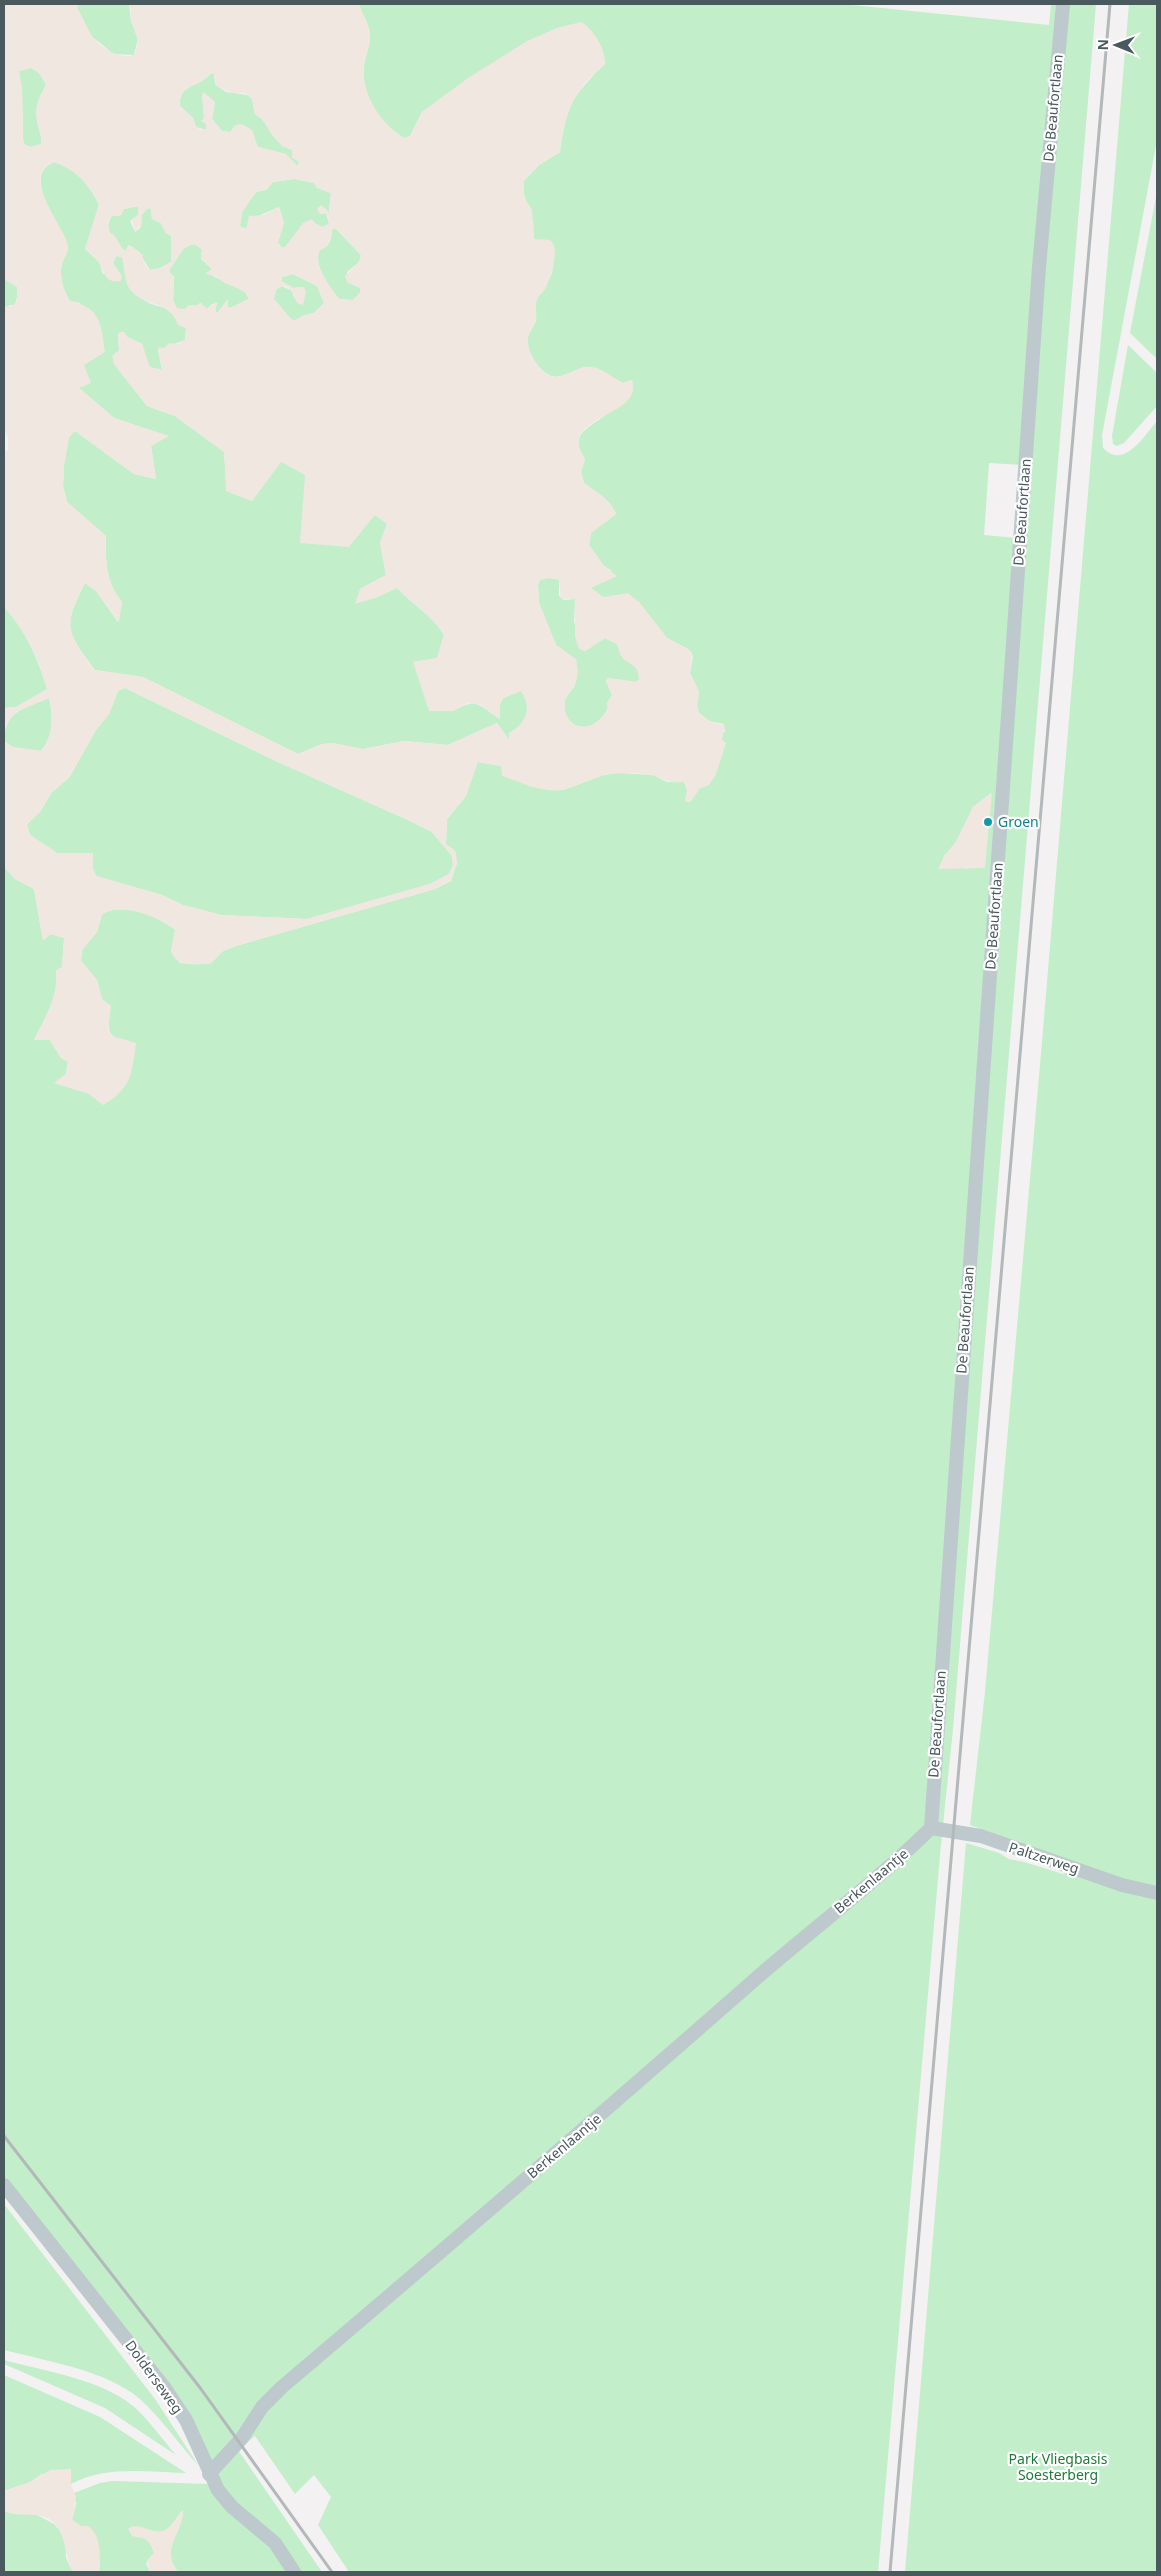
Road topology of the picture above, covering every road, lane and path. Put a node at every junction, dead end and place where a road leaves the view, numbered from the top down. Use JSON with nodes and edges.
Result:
{"nodes":[{"id":1,"x":1063,"y":4,"type":"edge"},
{"id":2,"x":931,"y":1828,"type":"junction"},
{"id":3,"x":1157,"y":1893,"type":"edge"},
{"id":4,"x":4,"y":2185,"type":"edge"},
{"id":5,"x":209,"y":2474,"type":"junction"},
{"id":6,"x":294,"y":2572,"type":"edge"}],
"edges":[{"from":1,"to":2,"type":"street","name":"De Beaufortlaan"},
{"from":2,"to":3,"type":"street","name":"Paltzerweg"},
{"from":2,"to":5,"type":"street","name":"Berkenlaantje"},
{"from":4,"to":5,"type":"street","name":"Dolderseweg"},
{"from":5,"to":6,"type":"street","name":"Dolderseweg"}]}
